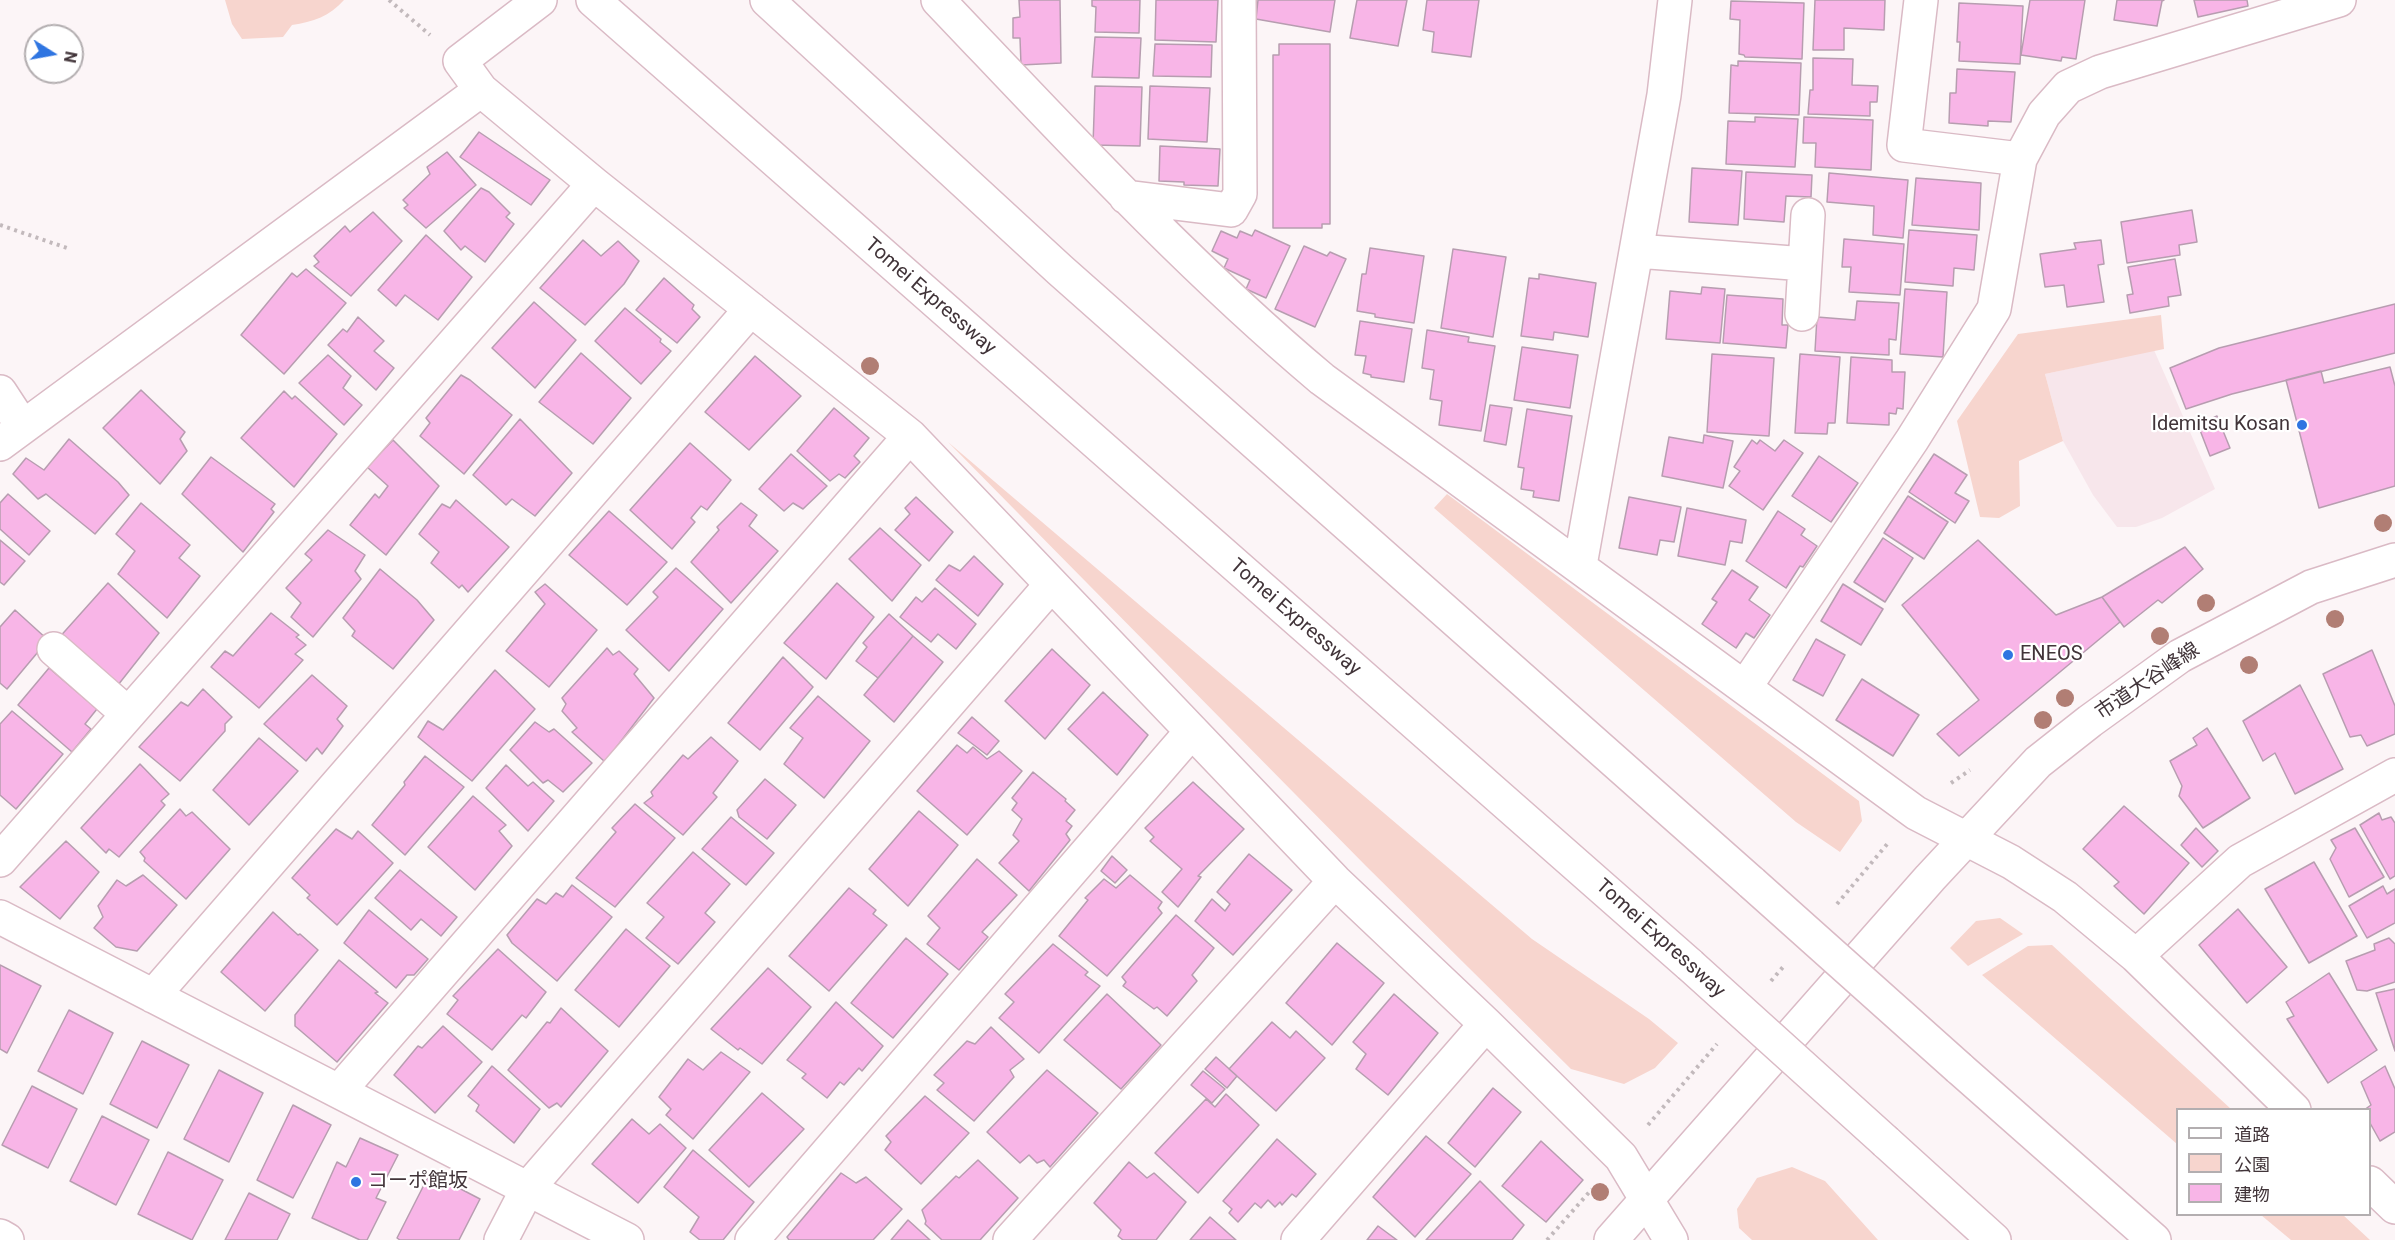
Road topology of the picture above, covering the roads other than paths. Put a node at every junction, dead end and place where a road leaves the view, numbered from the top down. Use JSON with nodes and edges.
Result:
{"nodes":[{"id":1,"x":540,"y":0,"type":"edge"},
{"id":2,"x":593,"y":0,"type":"edge"},
{"id":3,"x":769,"y":0,"type":"edge"},
{"id":4,"x":938,"y":0,"type":"edge"},
{"id":5,"x":1239,"y":0,"type":"edge"},
{"id":6,"x":1676,"y":0,"type":"edge"},
{"id":7,"x":1921,"y":0,"type":"edge"},
{"id":8,"x":2339,"y":0,"type":"edge"},
{"id":9,"x":2276,"y":9,"type":"edge"},
{"id":10,"x":481,"y":90,"type":"junction"},
{"id":11,"x":2020,"y":159,"type":"junction"},
{"id":12,"x":594,"y":184,"type":"junction"},
{"id":13,"x":1126,"y":196,"type":"junction"},
{"id":14,"x":1808,"y":215,"type":"dead end"},
{"id":15,"x":1637,"y":251,"type":"junction"},
{"id":16,"x":1805,"y":264,"type":"junction"},
{"id":17,"x":751,"y":309,"type":"junction"},
{"id":18,"x":1802,"y":314,"type":"dead end"},
{"id":19,"x":0,"y":392,"type":"edge"},
{"id":20,"x":12,"y":435,"type":"edge"},
{"id":21,"x":910,"y":436,"type":"junction"},
{"id":22,"x":2395,"y":560,"type":"edge"},
{"id":23,"x":1580,"y":565,"type":"junction"},
{"id":24,"x":1051,"y":585,"type":"junction"},
{"id":25,"x":54,"y":649,"type":"dead end"},
{"id":26,"x":1745,"y":687,"type":"junction"},
{"id":27,"x":129,"y":714,"type":"junction"},
{"id":28,"x":1192,"y":731,"type":"junction"},
{"id":29,"x":2395,"y":775,"type":"edge"},
{"id":30,"x":1966,"y":839,"type":"junction"},
{"id":31,"x":0,"y":860,"type":"edge"},
{"id":32,"x":1335,"y":881,"type":"junction"},
{"id":33,"x":0,"y":916,"type":"edge"},
{"id":34,"x":2136,"y":956,"type":"junction"},
{"id":35,"x":153,"y":996,"type":"junction"},
{"id":36,"x":1486,"y":1024,"type":"junction"},
{"id":37,"x":339,"y":1091,"type":"junction"},
{"id":38,"x":2292,"y":1108,"type":"edge"},
{"id":39,"x":2371,"y":1184,"type":"edge"},
{"id":40,"x":528,"y":1188,"type":"junction"},
{"id":41,"x":1652,"y":1195,"type":"junction"},
{"id":42,"x":2395,"y":1208,"type":"edge"},
{"id":43,"x":0,"y":1236,"type":"edge"},
{"id":44,"x":7,"y":1240,"type":"edge"},
{"id":45,"x":501,"y":1240,"type":"edge"},
{"id":46,"x":627,"y":1240,"type":"edge"},
{"id":47,"x":752,"y":1240,"type":"edge"},
{"id":48,"x":1010,"y":1240,"type":"edge"},
{"id":49,"x":1298,"y":1240,"type":"edge"},
{"id":50,"x":1611,"y":1240,"type":"edge"},
{"id":51,"x":1671,"y":1240,"type":"edge"},
{"id":52,"x":1994,"y":1240,"type":"edge"},
{"id":53,"x":2154,"y":1240,"type":"edge"}],
"edges":[{"from":1,"to":10,"type":"main road"},
{"from":2,"to":52,"type":"main road","name":"Tomei Expressway","bridge":true},
{"from":3,"to":53,"type":"main road","bridge":true},
{"from":4,"to":13,"type":"main road"},
{"from":5,"to":13,"type":"main road"},
{"from":6,"to":15,"type":"main road"},
{"from":7,"to":11,"type":"main road"},
{"from":8,"to":9,"type":"main road"},
{"from":9,"to":11,"type":"main road"},
{"from":10,"to":12,"type":"main road"},
{"from":10,"to":20,"type":"main road"},
{"from":11,"to":26,"type":"main road"},
{"from":12,"to":17,"type":"main road"},
{"from":12,"to":27,"type":"main road"},
{"from":13,"to":23,"type":"main road"},
{"from":14,"to":16,"type":"main road"},
{"from":15,"to":16,"type":"main road"},
{"from":15,"to":23,"type":"main road"},
{"from":16,"to":18,"type":"main road"},
{"from":17,"to":21,"type":"main road"},
{"from":17,"to":35,"type":"main road"},
{"from":19,"to":20,"type":"main road"},
{"from":21,"to":24,"type":"main road"},
{"from":21,"to":37,"type":"main road"},
{"from":22,"to":30,"type":"main road","name":"市道大谷峰線"},
{"from":23,"to":26,"type":"main road"},
{"from":24,"to":28,"type":"main road"},
{"from":24,"to":40,"type":"main road"},
{"from":25,"to":27,"type":"main road"},
{"from":26,"to":30,"type":"main road"},
{"from":27,"to":31,"type":"main road"},
{"from":28,"to":32,"type":"main road"},
{"from":28,"to":47,"type":"main road"},
{"from":29,"to":34,"type":"main road"},
{"from":30,"to":34,"type":"main road"},
{"from":30,"to":41,"type":"main road","name":"市道大谷峰線"},
{"from":32,"to":36,"type":"main road"},
{"from":32,"to":48,"type":"main road"},
{"from":33,"to":35,"type":"main road"},
{"from":34,"to":38,"type":"main road"},
{"from":35,"to":37,"type":"main road"},
{"from":36,"to":41,"type":"main road"},
{"from":36,"to":49,"type":"main road"},
{"from":37,"to":40,"type":"main road"},
{"from":39,"to":42,"type":"main road"},
{"from":40,"to":45,"type":"main road"},
{"from":40,"to":46,"type":"main road"},
{"from":41,"to":50,"type":"main road","name":"市道大谷峰線"},
{"from":41,"to":51,"type":"main road"},
{"from":43,"to":44,"type":"main road"}]}
